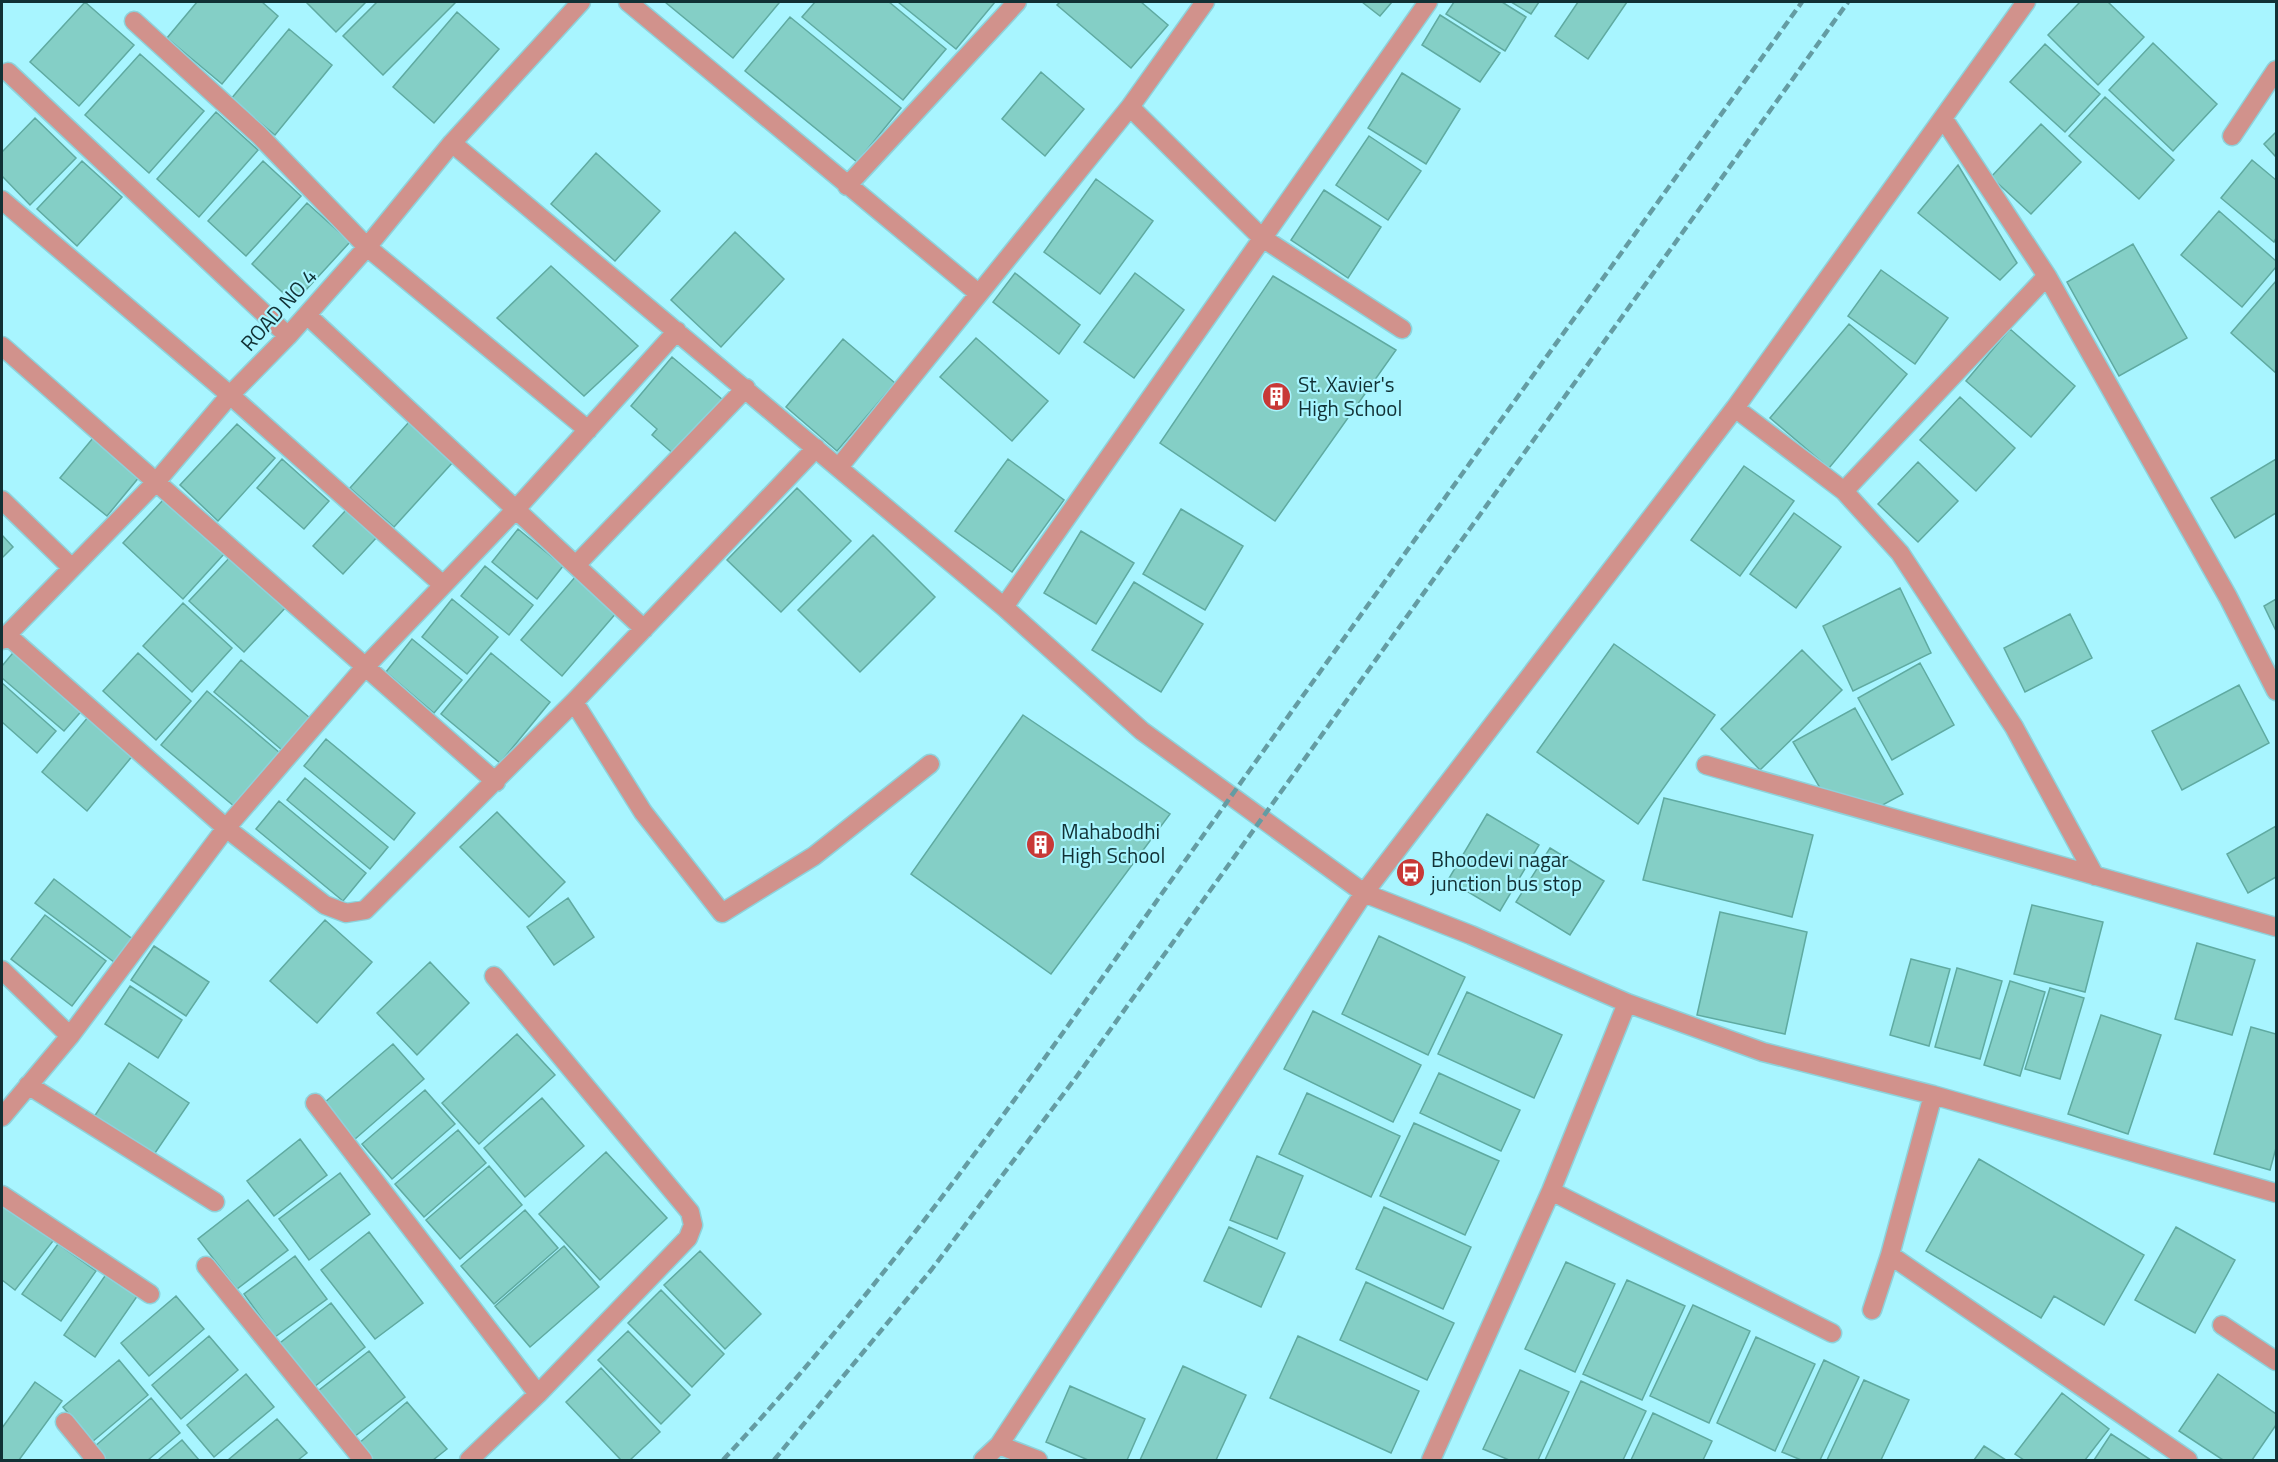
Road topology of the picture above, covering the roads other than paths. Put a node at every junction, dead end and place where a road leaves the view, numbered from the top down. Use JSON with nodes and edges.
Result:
{"nodes":[{"id":1,"x":581,"y":2,"type":"edge"},
{"id":2,"x":628,"y":2,"type":"edge"},
{"id":3,"x":1017,"y":2,"type":"edge"},
{"id":4,"x":1205,"y":2,"type":"edge"},
{"id":5,"x":1428,"y":2,"type":"edge"},
{"id":6,"x":2026,"y":2,"type":"edge"},
{"id":7,"x":134,"y":21,"type":"dead end"},
{"id":8,"x":2277,"y":70,"type":"edge"},
{"id":9,"x":8,"y":72,"type":"dead end"},
{"id":10,"x":1130,"y":107,"type":"junction"},
{"id":11,"x":1943,"y":118,"type":"junction"},
{"id":12,"x":2232,"y":136,"type":"dead end"},
{"id":13,"x":452,"y":143,"type":"junction"},
{"id":14,"x":847,"y":186,"type":"junction"},
{"id":15,"x":2,"y":200,"type":"edge"},
{"id":16,"x":1261,"y":237,"type":"junction"},
{"id":17,"x":367,"y":246,"type":"junction"},
{"id":18,"x":2047,"y":276,"type":"junction"},
{"id":19,"x":978,"y":293,"type":"junction"},
{"id":20,"x":307,"y":315,"type":"junction"},
{"id":21,"x":1402,"y":329,"type":"dead end"},
{"id":22,"x":677,"y":331,"type":"junction"},
{"id":23,"x":288,"y":336,"type":"junction"},
{"id":24,"x":2,"y":346,"type":"edge"},
{"id":25,"x":746,"y":388,"type":"junction"},
{"id":26,"x":230,"y":395,"type":"junction"},
{"id":27,"x":1735,"y":408,"type":"junction"},
{"id":28,"x":588,"y":430,"type":"junction"},
{"id":29,"x":816,"y":448,"type":"junction"},
{"id":30,"x":839,"y":467,"type":"junction"},
{"id":31,"x":156,"y":482,"type":"junction"},
{"id":32,"x":1844,"y":491,"type":"junction"},
{"id":33,"x":2,"y":500,"type":"edge"},
{"id":34,"x":517,"y":508,"type":"junction"},
{"id":35,"x":576,"y":565,"type":"junction"},
{"id":36,"x":72,"y":568,"type":"junction"},
{"id":37,"x":442,"y":585,"type":"junction"},
{"id":38,"x":1004,"y":607,"type":"junction"},
{"id":39,"x":644,"y":629,"type":"junction"},
{"id":40,"x":4,"y":638,"type":"edge"},
{"id":41,"x":365,"y":667,"type":"junction"},
{"id":42,"x":2277,"y":691,"type":"edge"},
{"id":43,"x":574,"y":702,"type":"junction"},
{"id":44,"x":930,"y":764,"type":"dead end"},
{"id":45,"x":1706,"y":765,"type":"dead end"},
{"id":46,"x":496,"y":782,"type":"junction"},
{"id":47,"x":226,"y":828,"type":"junction"},
{"id":48,"x":2095,"y":876,"type":"junction"},
{"id":49,"x":1364,"y":892,"type":"junction"},
{"id":50,"x":2277,"y":927,"type":"edge"},
{"id":51,"x":2,"y":970,"type":"edge"},
{"id":52,"x":494,"y":976,"type":"dead end"},
{"id":53,"x":1627,"y":1004,"type":"junction"},
{"id":54,"x":70,"y":1036,"type":"junction"},
{"id":55,"x":28,"y":1086,"type":"junction"},
{"id":56,"x":1933,"y":1095,"type":"junction"},
{"id":57,"x":315,"y":1103,"type":"dead end"},
{"id":58,"x":2,"y":1117,"type":"edge"},
{"id":59,"x":1551,"y":1191,"type":"junction"},
{"id":60,"x":2277,"y":1193,"type":"edge"},
{"id":61,"x":2,"y":1196,"type":"edge"},
{"id":62,"x":214,"y":1202,"type":"dead end"},
{"id":63,"x":1890,"y":1255,"type":"junction"},
{"id":64,"x":206,"y":1266,"type":"dead end"},
{"id":65,"x":150,"y":1294,"type":"dead end"},
{"id":66,"x":1872,"y":1310,"type":"dead end"},
{"id":67,"x":2222,"y":1325,"type":"dead end"},
{"id":68,"x":1832,"y":1333,"type":"dead end"},
{"id":69,"x":2277,"y":1361,"type":"edge"},
{"id":70,"x":538,"y":1394,"type":"junction"},
{"id":71,"x":65,"y":1422,"type":"dead end"},
{"id":72,"x":999,"y":1445,"type":"junction"},
{"id":73,"x":1438,"y":1458,"type":"edge"},
{"id":74,"x":96,"y":1461,"type":"edge"},
{"id":75,"x":363,"y":1461,"type":"edge"},
{"id":76,"x":469,"y":1461,"type":"edge"},
{"id":77,"x":983,"y":1461,"type":"edge"},
{"id":78,"x":1038,"y":1461,"type":"edge"},
{"id":79,"x":2188,"y":1461,"type":"edge"}],
"edges":[{"from":1,"to":13,"type":"street","name":"ROAD NO 4"},
{"from":2,"to":14,"type":"street"},
{"from":3,"to":14,"type":"street"},
{"from":4,"to":10,"type":"street"},
{"from":5,"to":16,"type":"street"},
{"from":6,"to":11,"type":"street"},
{"from":7,"to":17,"type":"street"},
{"from":8,"to":12,"type":"street"},
{"from":9,"to":23,"type":"street"},
{"from":10,"to":16,"type":"street"},
{"from":10,"to":19,"type":"street"},
{"from":11,"to":18,"type":"street"},
{"from":11,"to":27,"type":"street"},
{"from":13,"to":17,"type":"street","name":"ROAD NO 4"},
{"from":13,"to":22,"type":"street"},
{"from":14,"to":19,"type":"street"},
{"from":15,"to":26,"type":"street"},
{"from":16,"to":21,"type":"street"},
{"from":16,"to":38,"type":"street"},
{"from":17,"to":20,"type":"street","name":"ROAD NO 4"},
{"from":17,"to":28,"type":"street"},
{"from":18,"to":32,"type":"street"},
{"from":18,"to":42,"type":"street"},
{"from":19,"to":30,"type":"street"},
{"from":20,"to":23,"type":"street","name":"ROAD NO 4"},
{"from":20,"to":34,"type":"street"},
{"from":22,"to":25,"type":"street"},
{"from":22,"to":28,"type":"street"},
{"from":23,"to":26,"type":"street","name":"ROAD NO 4"},
{"from":24,"to":31,"type":"street"},
{"from":25,"to":29,"type":"street"},
{"from":25,"to":35,"type":"street"},
{"from":26,"to":31,"type":"street","name":"ROAD NO 4"},
{"from":26,"to":37,"type":"street"},
{"from":27,"to":32,"type":"street"},
{"from":27,"to":49,"type":"street"},
{"from":28,"to":34,"type":"street"},
{"from":29,"to":30,"type":"street"},
{"from":29,"to":39,"type":"street"},
{"from":30,"to":38,"type":"street"},
{"from":31,"to":36,"type":"street","name":"ROAD NO 4"},
{"from":31,"to":41,"type":"street"},
{"from":32,"to":48,"type":"street"},
{"from":33,"to":36,"type":"street"},
{"from":34,"to":35,"type":"street"},
{"from":34,"to":37,"type":"street"},
{"from":35,"to":39,"type":"street"},
{"from":36,"to":40,"type":"street","name":"ROAD NO 4"},
{"from":37,"to":41,"type":"street"},
{"from":38,"to":49,"type":"street"},
{"from":39,"to":43,"type":"street"},
{"from":40,"to":47,"type":"street"},
{"from":41,"to":46,"type":"street"},
{"from":41,"to":47,"type":"street"},
{"from":43,"to":44,"type":"street"},
{"from":43,"to":46,"type":"street"},
{"from":45,"to":48,"type":"street"},
{"from":46,"to":47,"type":"street"},
{"from":47,"to":54,"type":"street"},
{"from":48,"to":50,"type":"street"},
{"from":49,"to":53,"type":"street"},
{"from":49,"to":72,"type":"street"},
{"from":51,"to":54,"type":"street"},
{"from":52,"to":70,"type":"street"},
{"from":53,"to":56,"type":"street"},
{"from":53,"to":59,"type":"street"},
{"from":54,"to":55,"type":"street"},
{"from":55,"to":58,"type":"street"},
{"from":55,"to":62,"type":"street"},
{"from":56,"to":60,"type":"street"},
{"from":56,"to":63,"type":"street"},
{"from":57,"to":70,"type":"street"},
{"from":59,"to":68,"type":"street"},
{"from":59,"to":73,"type":"street"},
{"from":61,"to":65,"type":"street"},
{"from":63,"to":66,"type":"street"},
{"from":63,"to":79,"type":"street"},
{"from":64,"to":75,"type":"street"},
{"from":67,"to":69,"type":"street"},
{"from":70,"to":76,"type":"street"},
{"from":71,"to":74,"type":"street"},
{"from":72,"to":77,"type":"street"},
{"from":72,"to":78,"type":"street"}]}
